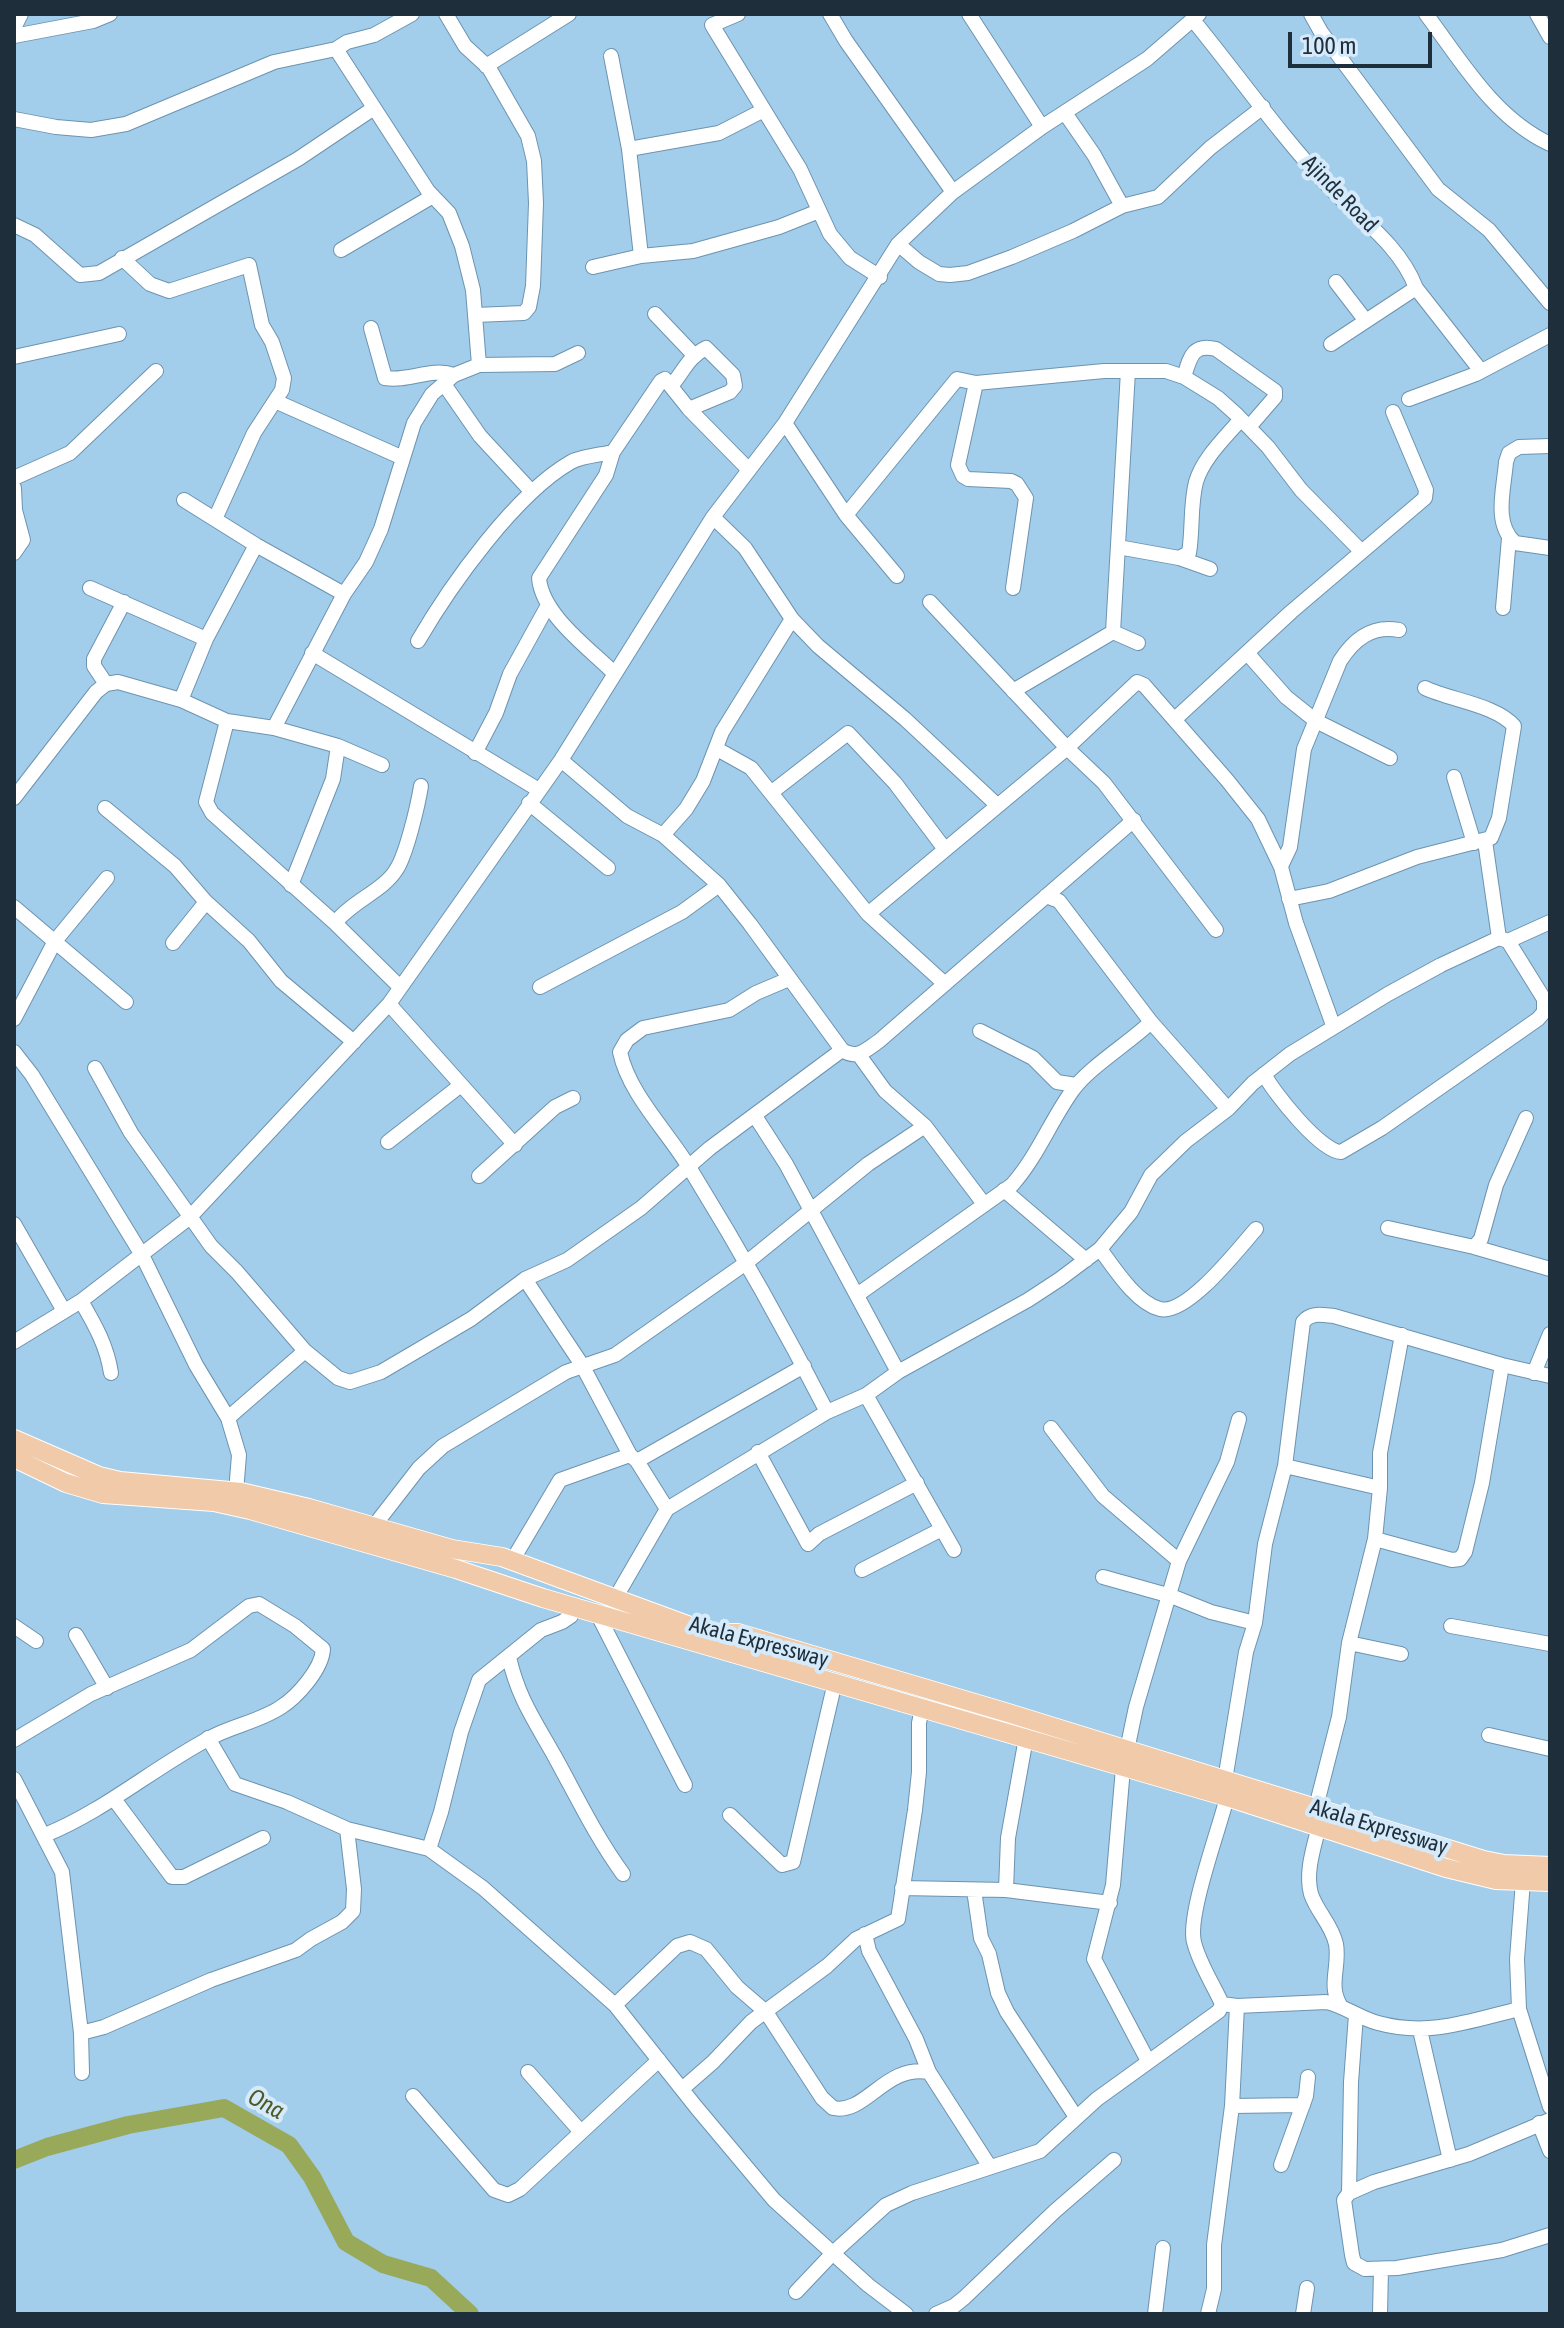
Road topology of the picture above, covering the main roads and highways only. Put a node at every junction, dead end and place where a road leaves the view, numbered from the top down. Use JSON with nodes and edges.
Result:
{"nodes":[{"id":1,"x":14,"y":1439,"type":"edge"},
{"id":2,"x":14,"y":1458,"type":"edge"},
{"id":3,"x":507,"y":1559,"type":"junction"},
{"id":4,"x":551,"y":1574,"type":"junction"},
{"id":5,"x":508,"y":1586,"type":"junction"},
{"id":6,"x":543,"y":1598,"type":"junction"},
{"id":7,"x":1125,"y":1759,"type":"junction"},
{"id":8,"x":1317,"y":1816,"type":"junction"},
{"id":9,"x":1550,"y":1866,"type":"edge"},
{"id":10,"x":1550,"y":1882,"type":"edge"}],
"edges":[{"from":1,"to":3,"type":"main road","name":"Akala Expressway"},
{"from":2,"to":5,"type":"main road","name":"Akala Expressway"},
{"from":3,"to":4,"type":"main road","name":"Akala Expressway"},
{"from":3,"to":5,"type":"main road"},
{"from":4,"to":6,"type":"main road"},
{"from":4,"to":7,"type":"main road","name":"Akala Expressway"},
{"from":5,"to":6,"type":"main road","name":"Akala Expressway"},
{"from":6,"to":7,"type":"main road","name":"Akala Expressway"},
{"from":7,"to":8,"type":"main road","name":"Akala Expressway"},
{"from":8,"to":9,"type":"main road","name":"Akala Expressway"},
{"from":8,"to":10,"type":"main road","name":"Akala Expressway"}]}
